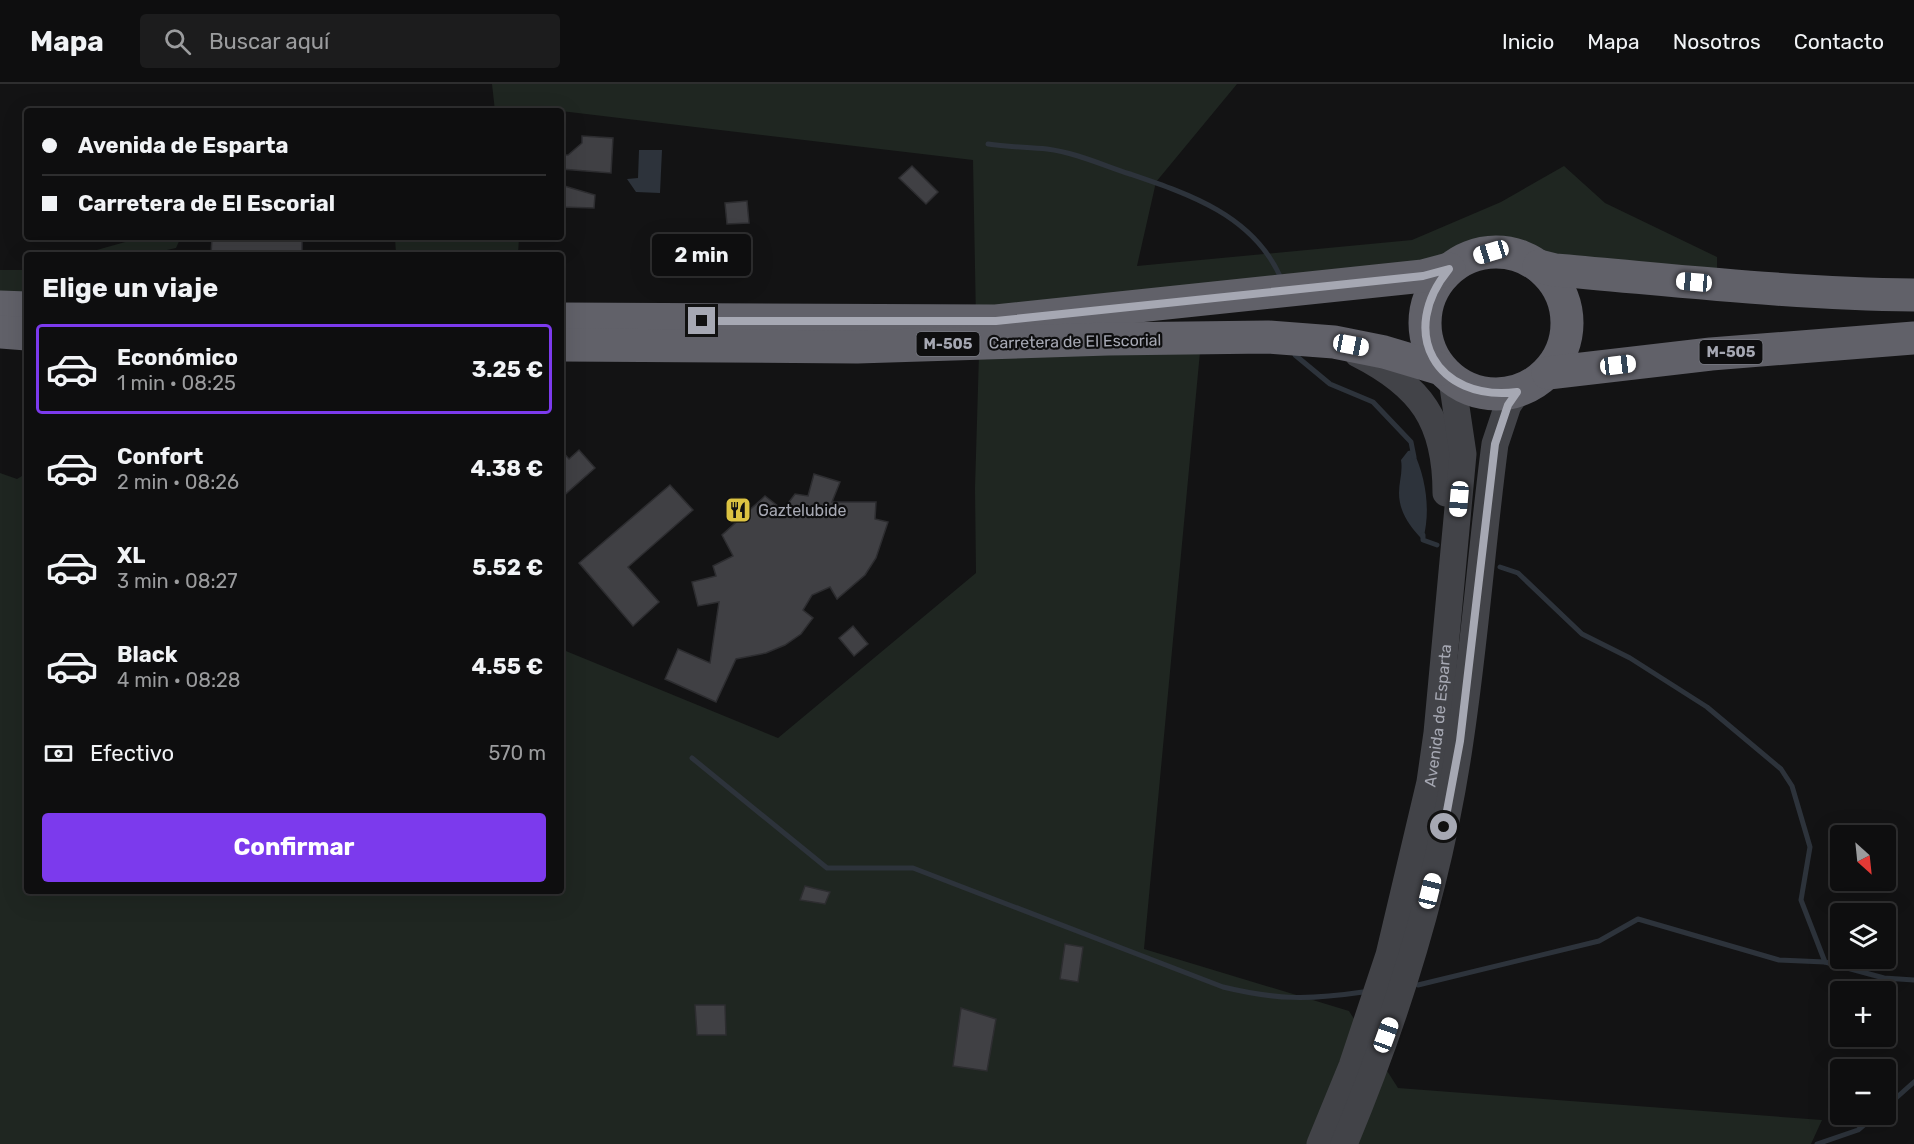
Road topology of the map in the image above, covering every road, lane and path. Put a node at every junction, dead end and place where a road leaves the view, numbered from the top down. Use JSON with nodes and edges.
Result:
{"nodes":[{"id":1,"x":1539,"y":266,"type":"junction"},
{"id":2,"x":1449,"y":269,"type":"junction"},
{"id":3,"x":1914,"y":295,"type":"edge"},
{"id":4,"x":0,"y":307,"type":"edge"},
{"id":5,"x":24,"y":308,"type":"edge"},
{"id":6,"x":564,"y":319,"type":"edge"},
{"id":7,"x":0,"y":332,"type":"edge"},
{"id":8,"x":24,"y":334,"type":"edge"},
{"id":9,"x":1914,"y":338,"type":"edge"},
{"id":10,"x":1334,"y":342,"type":"junction"},
{"id":11,"x":564,"y":345,"type":"edge"},
{"id":12,"x":1548,"y":373,"type":"junction"},
{"id":13,"x":1447,"y":374,"type":"junction"},
{"id":14,"x":1517,"y":392,"type":"junction"},
{"id":15,"x":1446,"y":632,"type":"junction"},
{"id":16,"x":1320,"y":1144,"type":"edge"},
{"id":17,"x":1344,"y":1144,"type":"edge"}],
"edges":[{"from":1,"to":2,"type":"highway","number":"M-505"},
{"from":1,"to":3,"type":"highway","number":"M-505"},
{"from":1,"to":12,"type":"highway","number":"M-505"},
{"from":2,"to":6,"type":"highway","name":"Carretera de El Escorial","number":"M-505"},
{"from":2,"to":13,"type":"highway","number":"M-505"},
{"from":4,"to":5,"type":"highway"},
{"from":7,"to":8,"type":"highway"},
{"from":9,"to":12,"type":"highway","number":"M-505"},
{"from":10,"to":11,"type":"highway","name":"Carretera de El Escorial","number":"M-505"},
{"from":10,"to":13,"type":"highway","name":"Carretera de El Escorial","number":"M-505"},
{"from":10,"to":15,"type":"main road"},
{"from":12,"to":14,"type":"highway","number":"M-505"},
{"from":13,"to":14,"type":"highway","number":"M-505"},
{"from":13,"to":15,"type":"main road","name":"Avenida de Esparta"},
{"from":14,"to":17,"type":"main road","name":"Avenida de Esparta"},
{"from":15,"to":16,"type":"main road","name":"Avenida de Esparta"}]}
